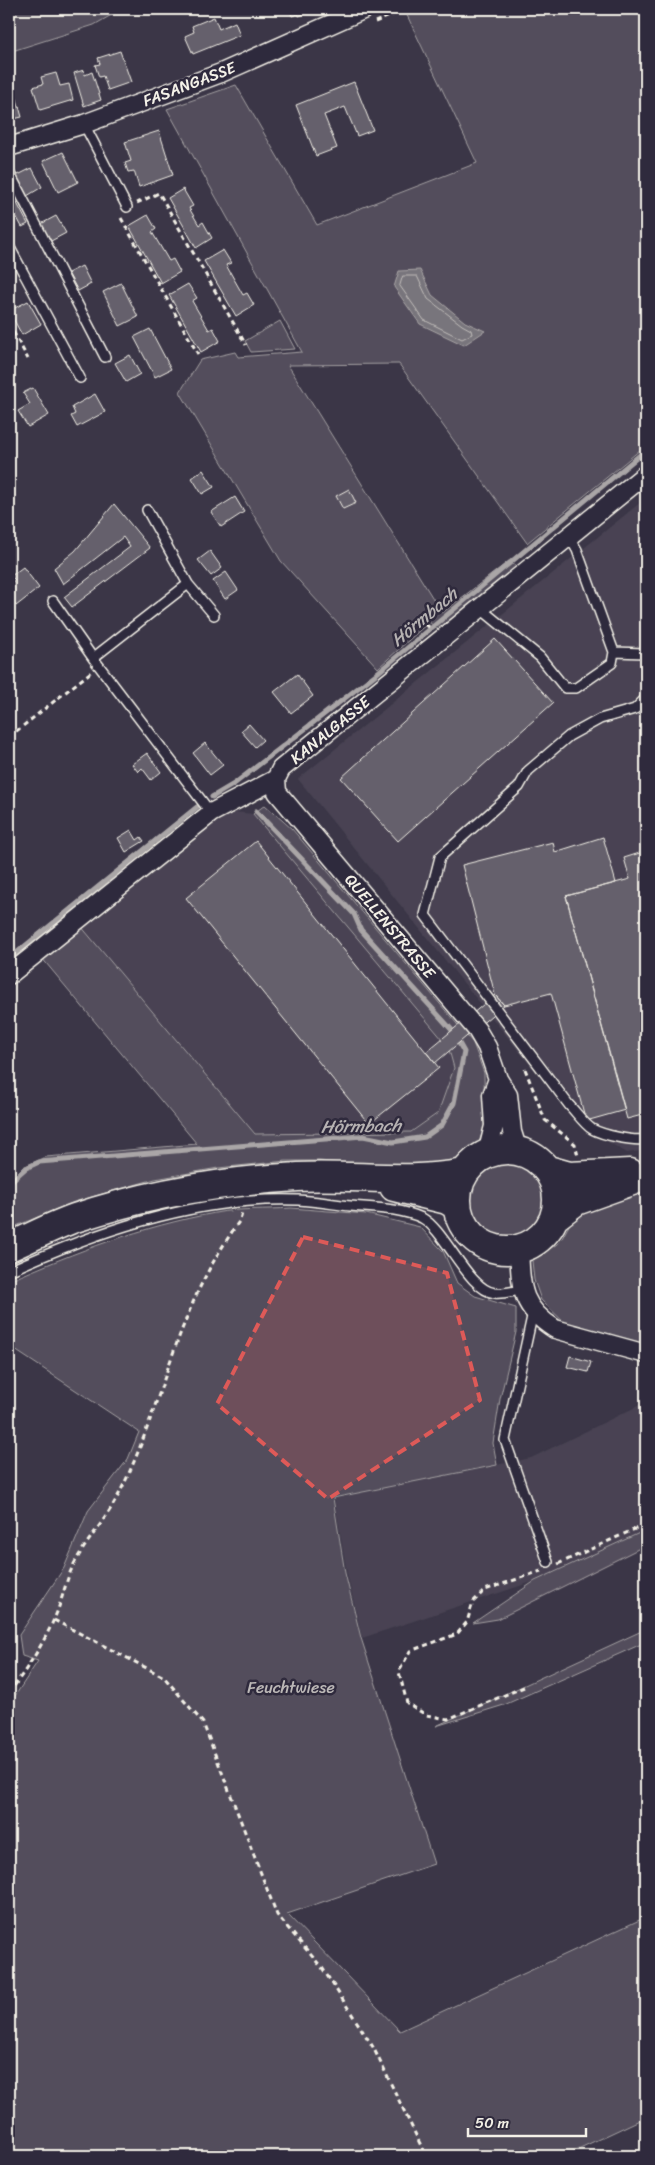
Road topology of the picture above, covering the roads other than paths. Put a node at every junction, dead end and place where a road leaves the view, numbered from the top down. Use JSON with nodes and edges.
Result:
{"nodes":[{"id":1,"x":364,"y":9,"type":"edge"},
{"id":2,"x":84,"y":124,"type":"junction"},
{"id":3,"x":9,"y":148,"type":"edge"},
{"id":4,"x":9,"y":172,"type":"edge"},
{"id":5,"x":127,"y":207,"type":"road end"},
{"id":6,"x":9,"y":246,"type":"edge"},
{"id":7,"x":105,"y":357,"type":"dead end"},
{"id":8,"x":80,"y":378,"type":"dead end"},
{"id":9,"x":646,"y":474,"type":"edge"},
{"id":10,"x":147,"y":510,"type":"dead end"},
{"id":11,"x":570,"y":538,"type":"junction"},
{"id":12,"x":188,"y":584,"type":"junction"},
{"id":13,"x":53,"y":601,"type":"dead end"},
{"id":14,"x":481,"y":609,"type":"junction"},
{"id":15,"x":214,"y":615,"type":"dead end"},
{"id":16,"x":614,"y":652,"type":"junction"},
{"id":17,"x":645,"y":652,"type":"edge"},
{"id":18,"x":96,"y":661,"type":"junction"},
{"id":19,"x":646,"y":698,"type":"edge"},
{"id":20,"x":276,"y":779,"type":"junction"},
{"id":21,"x":211,"y":813,"type":"junction"},
{"id":22,"x":9,"y":975,"type":"edge"},
{"id":23,"x":498,"y":1078,"type":"junction"},
{"id":24,"x":646,"y":1138,"type":"edge"},
{"id":25,"x":518,"y":1151,"type":"junction"},
{"id":26,"x":487,"y":1154,"type":"junction"},
{"id":27,"x":548,"y":1170,"type":"junction"},
{"id":28,"x":464,"y":1173,"type":"junction"},
{"id":29,"x":646,"y":1174,"type":"edge"},
{"id":30,"x":362,"y":1179,"type":"junction"},
{"id":31,"x":457,"y":1206,"type":"junction"},
{"id":32,"x":557,"y":1225,"type":"junction"},
{"id":33,"x":9,"y":1247,"type":"edge"},
{"id":34,"x":523,"y":1254,"type":"junction"},
{"id":35,"x":9,"y":1271,"type":"edge"},
{"id":36,"x":521,"y":1290,"type":"junction"},
{"id":37,"x":534,"y":1312,"type":"junction"},
{"id":38,"x":646,"y":1354,"type":"edge"},
{"id":39,"x":548,"y":1566,"type":"road end"}],
"edges":[{"from":1,"to":2,"type":"street","name":"FASANGASSE"},
{"from":2,"to":3,"type":"street","name":"FASANGASSE"},
{"from":2,"to":5,"type":"lane"},
{"from":4,"to":7,"type":"lane"},
{"from":6,"to":8,"type":"lane"},
{"from":9,"to":11,"type":"street","name":"KANALGASSE"},
{"from":10,"to":12,"type":"lane"},
{"from":11,"to":14,"type":"street","name":"KANALGASSE"},
{"from":11,"to":16,"type":"lane"},
{"from":12,"to":15,"type":"lane"},
{"from":12,"to":18,"type":"lane"},
{"from":13,"to":18,"type":"lane"},
{"from":14,"to":16,"type":"lane"},
{"from":14,"to":20,"type":"street","name":"KANALGASSE"},
{"from":16,"to":17,"type":"lane"},
{"from":18,"to":21,"type":"lane"},
{"from":19,"to":24,"type":"lane"},
{"from":20,"to":21,"type":"street","name":"KANALGASSE"},
{"from":20,"to":23,"type":"street","name":"QUELLENSTRASSE"},
{"from":21,"to":22,"type":"street","name":"KANALGASSE"},
{"from":23,"to":25,"type":"street","name":"QUELLENSTRASSE"},
{"from":23,"to":26,"type":"street"},
{"from":25,"to":26,"type":"main road"},
{"from":25,"to":27,"type":"main road"},
{"from":26,"to":28,"type":"main road"},
{"from":27,"to":29,"type":"main road"},
{"from":27,"to":32,"type":"main road"},
{"from":28,"to":30,"type":"main road"},
{"from":28,"to":31,"type":"main road"},
{"from":29,"to":32,"type":"main road"},
{"from":30,"to":31,"type":"main road"},
{"from":30,"to":33,"type":"main road"},
{"from":31,"to":34,"type":"main road"},
{"from":32,"to":34,"type":"main road"},
{"from":34,"to":36,"type":"street"},
{"from":35,"to":36,"type":"lane"},
{"from":36,"to":37,"type":"street"},
{"from":37,"to":38,"type":"street"},
{"from":37,"to":39,"type":"lane"}]}
